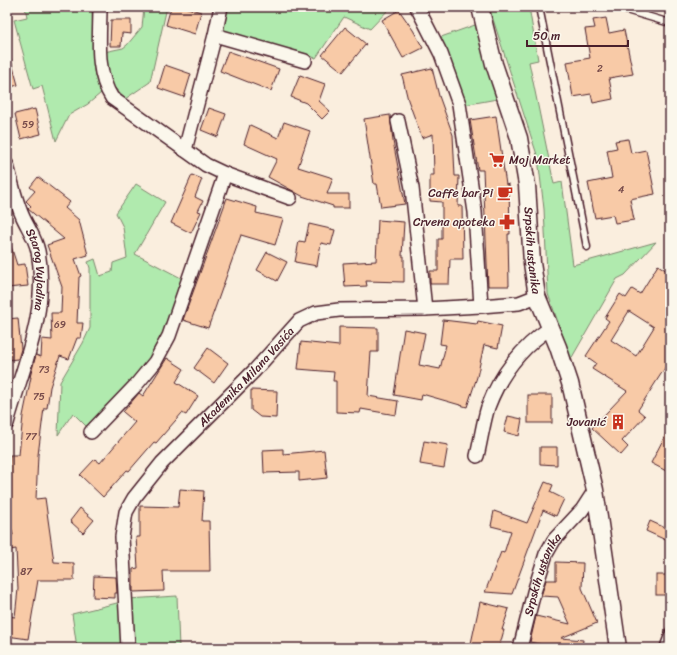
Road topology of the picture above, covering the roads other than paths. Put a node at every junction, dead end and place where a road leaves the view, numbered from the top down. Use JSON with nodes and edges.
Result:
{"nodes":[{"id":1,"x":100,"y":7,"type":"edge"},
{"id":2,"x":221,"y":7,"type":"edge"},
{"id":3,"x":417,"y":7,"type":"edge"},
{"id":4,"x":480,"y":7,"type":"edge"},
{"id":5,"x":539,"y":7,"type":"edge"},
{"id":6,"x":616,"y":7,"type":"edge"},
{"id":7,"x":670,"y":23,"type":"edge"},
{"id":8,"x":215,"y":34,"type":"junction"},
{"id":9,"x":305,"y":61,"type":"dead end"},
{"id":10,"x":398,"y":120,"type":"dead end"},
{"id":11,"x":185,"y":150,"type":"junction"},
{"id":12,"x":7,"y":165,"type":"edge"},
{"id":13,"x":225,"y":174,"type":"junction"},
{"id":14,"x":290,"y":198,"type":"dead end"},
{"id":15,"x":587,"y":247,"type":"dead end"},
{"id":16,"x":537,"y":296,"type":"junction"},
{"id":17,"x":481,"y":306,"type":"junction"},
{"id":18,"x":425,"y":309,"type":"junction"},
{"id":19,"x":550,"y":328,"type":"junction"},
{"id":20,"x":7,"y":423,"type":"edge"},
{"id":21,"x":91,"y":432,"type":"dead end"},
{"id":22,"x":477,"y":456,"type":"dead end"},
{"id":23,"x":594,"y":490,"type":"junction"},
{"id":24,"x":670,"y":630,"type":"edge"},
{"id":25,"x":128,"y":648,"type":"edge"},
{"id":26,"x":520,"y":648,"type":"edge"},
{"id":27,"x":618,"y":648,"type":"edge"},
{"id":28,"x":663,"y":648,"type":"edge"}],
"edges":[{"from":1,"to":11,"type":"street"},
{"from":2,"to":8,"type":"street"},
{"from":3,"to":17,"type":"street"},
{"from":4,"to":16,"type":"street","name":"Srpskih ustanika"},
{"from":5,"to":15,"type":"lane"},
{"from":6,"to":7,"type":"lane"},
{"from":8,"to":9,"type":"street"},
{"from":8,"to":11,"type":"street"},
{"from":10,"to":18,"type":"street"},
{"from":11,"to":13,"type":"street"},
{"from":12,"to":20,"type":"street","name":"Starog Vujadina"},
{"from":13,"to":14,"type":"street"},
{"from":13,"to":21,"type":"street"},
{"from":16,"to":17,"type":"street","name":"Akademika Milana Vasića"},
{"from":16,"to":19,"type":"street","name":"Srpskih ustanika"},
{"from":17,"to":18,"type":"street","name":"Akademika Milana Vasića"},
{"from":18,"to":25,"type":"street","name":"Akademika Milana Vasića"},
{"from":19,"to":22,"type":"street"},
{"from":19,"to":23,"type":"street","name":"Srpskih ustanika"},
{"from":23,"to":26,"type":"street","name":"Srpskih ustanika"},
{"from":23,"to":27,"type":"street","name":"Srpskih ustanika"},
{"from":24,"to":28,"type":"lane"}]}
